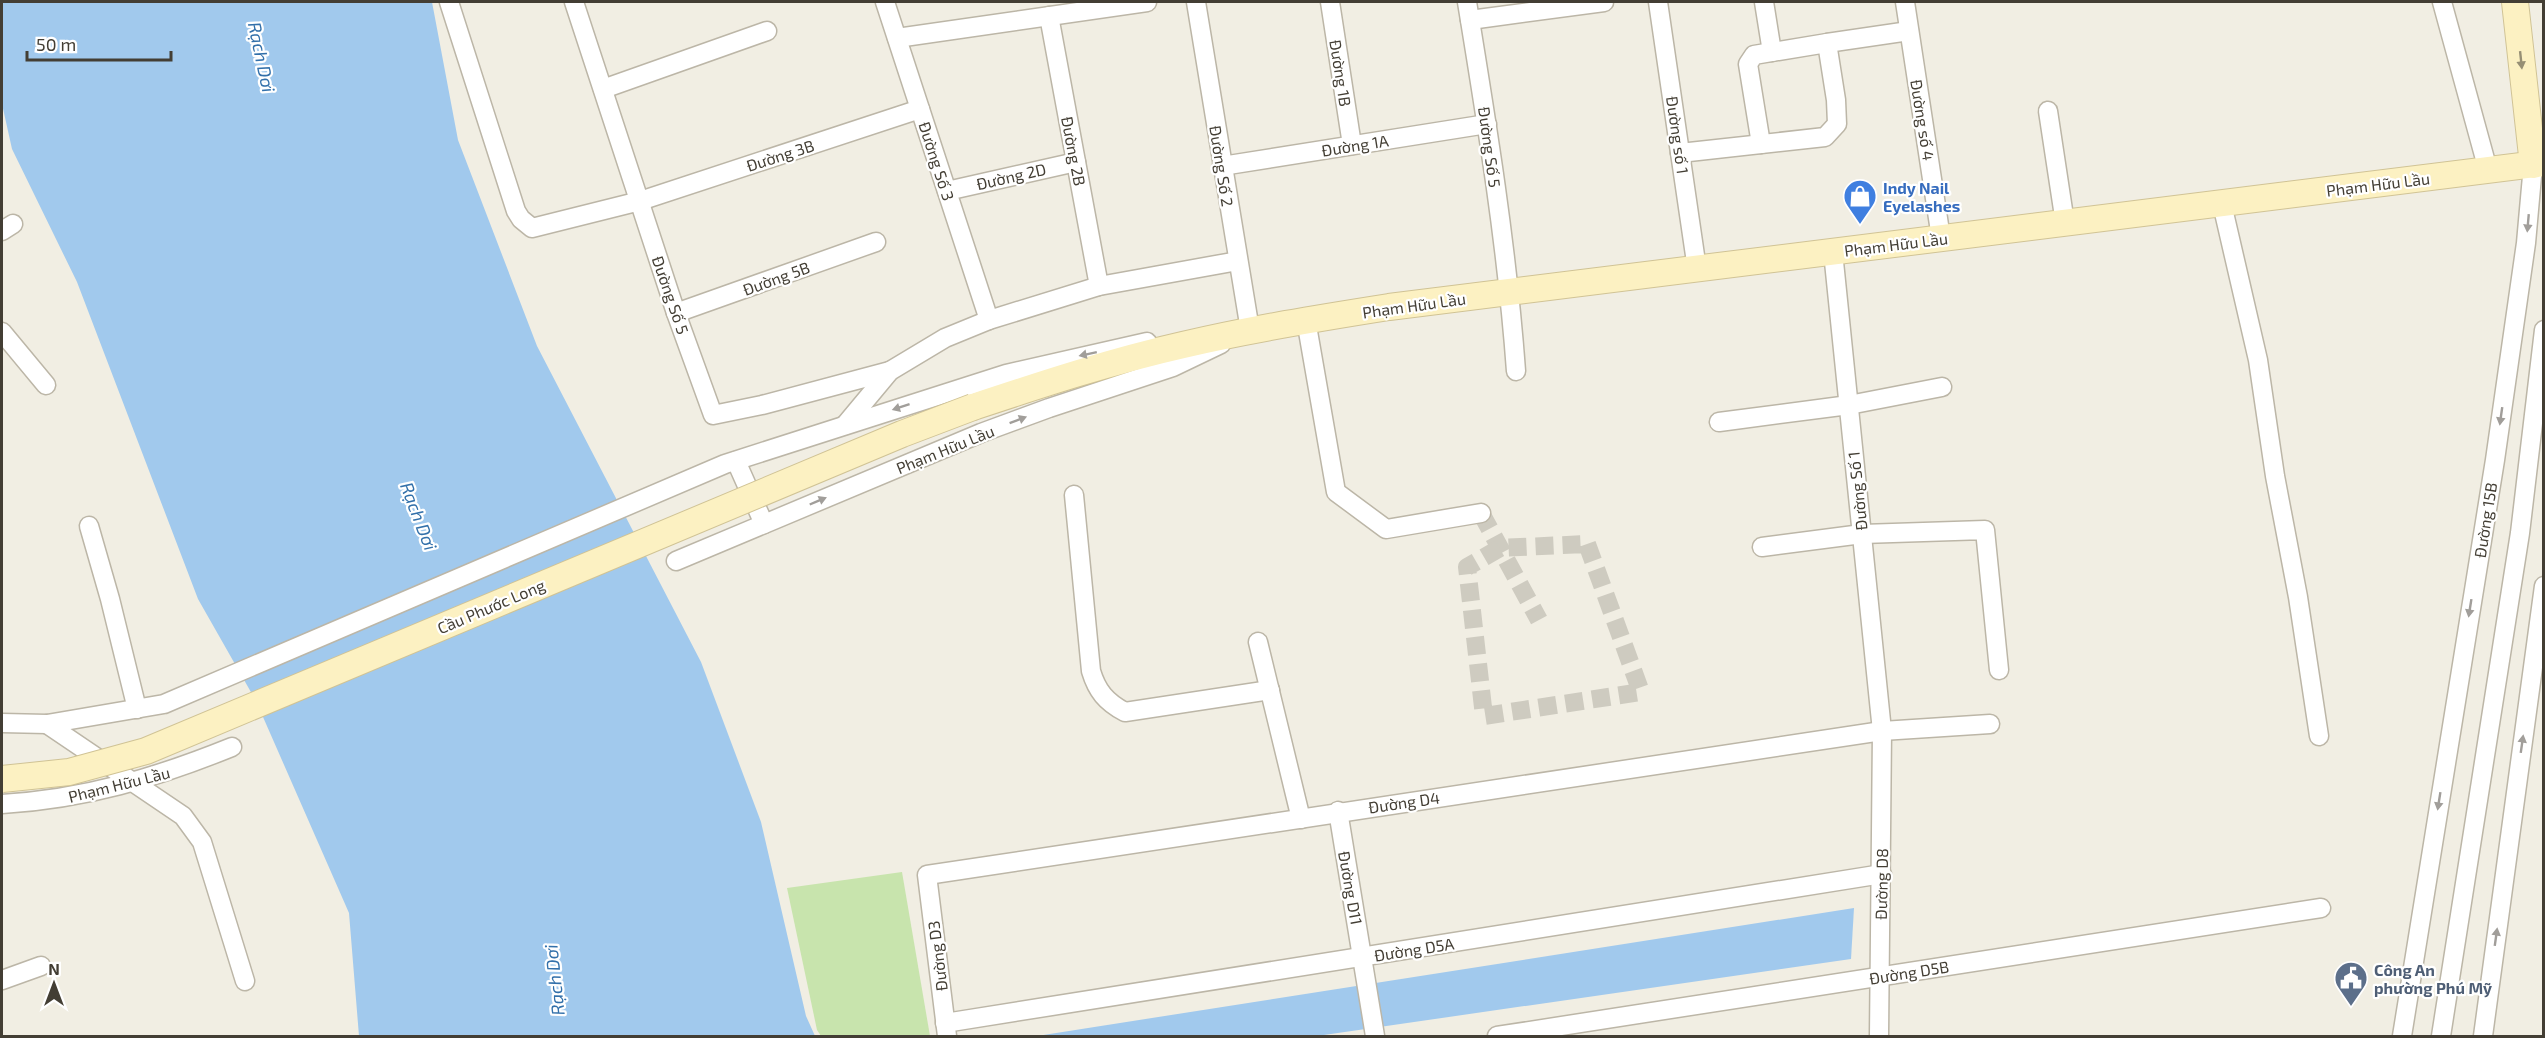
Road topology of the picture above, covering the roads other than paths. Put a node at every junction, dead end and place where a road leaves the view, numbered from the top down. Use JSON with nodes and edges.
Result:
{"nodes":[{"id":1,"x":448,"y":2,"type":"edge"},
{"id":2,"x":574,"y":2,"type":"edge"},
{"id":3,"x":885,"y":2,"type":"edge"},
{"id":4,"x":1147,"y":2,"type":"edge"},
{"id":5,"x":1196,"y":2,"type":"edge"},
{"id":6,"x":1330,"y":2,"type":"edge"},
{"id":7,"x":1467,"y":2,"type":"edge"},
{"id":8,"x":1604,"y":2,"type":"edge"},
{"id":9,"x":1658,"y":2,"type":"edge"},
{"id":10,"x":1764,"y":2,"type":"edge"},
{"id":11,"x":1905,"y":2,"type":"edge"},
{"id":12,"x":2442,"y":2,"type":"edge"},
{"id":13,"x":2515,"y":2,"type":"edge"},
{"id":14,"x":1049,"y":16,"type":"junction"},
{"id":15,"x":1470,"y":20,"type":"junction"},
{"id":16,"x":1909,"y":30,"type":"junction"},
{"id":17,"x":766,"y":32,"type":"dead end"},
{"id":18,"x":897,"y":38,"type":"junction"},
{"id":19,"x":1827,"y":43,"type":"junction"},
{"id":20,"x":1772,"y":52,"type":"junction"},
{"id":21,"x":603,"y":89,"type":"junction"},
{"id":22,"x":920,"y":109,"type":"junction"},
{"id":23,"x":2048,"y":111,"type":"dead end"},
{"id":24,"x":1487,"y":124,"type":"junction"},
{"id":25,"x":1761,"y":144,"type":"junction"},
{"id":26,"x":1352,"y":146,"type":"junction"},
{"id":27,"x":1680,"y":153,"type":"junction"},
{"id":28,"x":1076,"y":162,"type":"junction"},
{"id":29,"x":2539,"y":164,"type":"edge"},
{"id":30,"x":1222,"y":166,"type":"junction"},
{"id":31,"x":2488,"y":170,"type":"junction"},
{"id":32,"x":946,"y":191,"type":"junction"},
{"id":33,"x":640,"y":201,"type":"junction"},
{"id":34,"x":2222,"y":204,"type":"junction"},
{"id":35,"x":2065,"y":223,"type":"junction"},
{"id":36,"x":1941,"y":238,"type":"junction"},
{"id":37,"x":876,"y":242,"type":"dead end"},
{"id":38,"x":1833,"y":252,"type":"junction"},
{"id":39,"x":1238,"y":261,"type":"junction"},
{"id":40,"x":1697,"y":269,"type":"junction"},
{"id":41,"x":1099,"y":286,"type":"junction"},
{"id":42,"x":1510,"y":292,"type":"junction"},
{"id":43,"x":676,"y":313,"type":"junction"},
{"id":44,"x":989,"y":320,"type":"junction"},
{"id":45,"x":1306,"y":320,"type":"junction"},
{"id":46,"x":1250,"y":330,"type":"junction"},
{"id":47,"x":2544,"y":330,"type":"edge"},
{"id":48,"x":2,"y":332,"type":"edge"},
{"id":49,"x":890,"y":371,"type":"junction"},
{"id":50,"x":1515,"y":372,"type":"dead end"},
{"id":51,"x":46,"y":385,"type":"dead end"},
{"id":52,"x":1942,"y":387,"type":"dead end"},
{"id":53,"x":1849,"y":405,"type":"junction"},
{"id":54,"x":973,"y":407,"type":"joint"},
{"id":55,"x":1719,"y":422,"type":"dead end"},
{"id":56,"x":844,"y":425,"type":"junction"},
{"id":57,"x":730,"y":462,"type":"junction"},
{"id":58,"x":1074,"y":495,"type":"dead end"},
{"id":59,"x":1481,"y":513,"type":"dead end"},
{"id":60,"x":764,"y":524,"type":"junction"},
{"id":61,"x":89,"y":526,"type":"dead end"},
{"id":62,"x":1862,"y":534,"type":"junction"},
{"id":63,"x":1762,"y":547,"type":"dead end"},
{"id":64,"x":676,"y":561,"type":"dead end"},
{"id":65,"x":2544,"y":586,"type":"edge"},
{"id":66,"x":1258,"y":642,"type":"dead end"},
{"id":67,"x":1999,"y":670,"type":"dead end"},
{"id":68,"x":1270,"y":690,"type":"junction"},
{"id":69,"x":137,"y":709,"type":"junction"},
{"id":70,"x":2,"y":723,"type":"edge"},
{"id":71,"x":47,"y":724,"type":"junction"},
{"id":72,"x":1990,"y":724,"type":"dead end"},
{"id":73,"x":1882,"y":731,"type":"junction"},
{"id":74,"x":2319,"y":736,"type":"dead end"},
{"id":75,"x":232,"y":747,"type":"dead end"},
{"id":76,"x":2,"y":779,"type":"edge"},
{"id":77,"x":134,"y":783,"type":"junction"},
{"id":78,"x":2,"y":804,"type":"edge"},
{"id":79,"x":1338,"y":811,"type":"junction"},
{"id":80,"x":1301,"y":819,"type":"junction"},
{"id":81,"x":1882,"y":874,"type":"junction"},
{"id":82,"x":927,"y":875,"type":"joint"},
{"id":83,"x":2321,"y":908,"type":"dead end"},
{"id":84,"x":1363,"y":957,"type":"junction"},
{"id":85,"x":41,"y":966,"type":"dead end"},
{"id":86,"x":1878,"y":977,"type":"junction"},
{"id":87,"x":2,"y":980,"type":"edge"},
{"id":88,"x":245,"y":981,"type":"dead end"},
{"id":89,"x":946,"y":1030,"type":"edge"},
{"id":90,"x":1375,"y":1036,"type":"edge"},
{"id":91,"x":1497,"y":1036,"type":"edge"},
{"id":92,"x":1879,"y":1036,"type":"edge"},
{"id":93,"x":2402,"y":1036,"type":"edge"},
{"id":94,"x":2441,"y":1036,"type":"edge"},
{"id":95,"x":2483,"y":1036,"type":"edge"}],
"edges":[{"from":1,"to":33,"type":"street","name":"Đường 3B"},
{"from":2,"to":21,"type":"street","name":"Đường Số 5"},
{"from":3,"to":18,"type":"street","name":"Đường Số 3"},
{"from":4,"to":14,"type":"street"},
{"from":5,"to":30,"type":"street","name":"Đường Số 2"},
{"from":6,"to":26,"type":"street","name":"Đường 1B"},
{"from":7,"to":15,"type":"street","name":"Đường Số 5"},
{"from":8,"to":15,"type":"street"},
{"from":9,"to":27,"type":"street","name":"Đường số 1"},
{"from":10,"to":20,"type":"street"},
{"from":11,"to":16,"type":"street","name":"Đường số 4"},
{"from":12,"to":31,"type":"street"},
{"from":13,"to":29,"type":"main road","name":"Đường 15B","one_way":true},
{"from":14,"to":18,"type":"street"},
{"from":14,"to":28,"type":"street","name":"Đường 2B"},
{"from":15,"to":24,"type":"street","name":"Đường Số 5"},
{"from":16,"to":19,"type":"street"},
{"from":16,"to":36,"type":"street","name":"Đường số 4"},
{"from":17,"to":21,"type":"street"},
{"from":18,"to":22,"type":"street","name":"Đường Số 3"},
{"from":19,"to":20,"type":"street"},
{"from":19,"to":25,"type":"street"},
{"from":20,"to":25,"type":"street"},
{"from":21,"to":33,"type":"street","name":"Đường Số 5"},
{"from":22,"to":32,"type":"street","name":"Đường Số 3"},
{"from":22,"to":33,"type":"street","name":"Đường 3B"},
{"from":23,"to":35,"type":"street"},
{"from":24,"to":26,"type":"street","name":"Đường 1A"},
{"from":24,"to":42,"type":"street","name":"Đường Số 5"},
{"from":25,"to":27,"type":"street"},
{"from":26,"to":30,"type":"street","name":"Đường 1A"},
{"from":27,"to":40,"type":"street","name":"Đường số 1"},
{"from":28,"to":32,"type":"street","name":"Đường 2D"},
{"from":28,"to":41,"type":"street","name":"Đường 2B"},
{"from":29,"to":31,"type":"main road","name":"Phạm Hữu Lầu"},
{"from":29,"to":93,"type":"street","name":"Đường 15B","one_way":true},
{"from":30,"to":39,"type":"street","name":"Đường Số 2"},
{"from":31,"to":34,"type":"main road","name":"Phạm Hữu Lầu"},
{"from":32,"to":44,"type":"street","name":"Đường Số 3"},
{"from":33,"to":43,"type":"street","name":"Đường Số 5"},
{"from":34,"to":35,"type":"main road","name":"Phạm Hữu Lầu"},
{"from":34,"to":74,"type":"street"},
{"from":35,"to":36,"type":"main road","name":"Phạm Hữu Lầu"},
{"from":36,"to":38,"type":"main road","name":"Phạm Hữu Lầu"},
{"from":37,"to":43,"type":"street","name":"Đường 5B"},
{"from":38,"to":40,"type":"main road","name":"Phạm Hữu Lầu"},
{"from":38,"to":53,"type":"street","name":"Đường Số 1"},
{"from":39,"to":41,"type":"street"},
{"from":39,"to":46,"type":"street","name":"Đường Số 2"},
{"from":40,"to":42,"type":"main road","name":"Phạm Hữu Lầu"},
{"from":41,"to":44,"type":"street"},
{"from":42,"to":45,"type":"main road","name":"Phạm Hữu Lầu"},
{"from":42,"to":50,"type":"street","name":"Đường Số 5"},
{"from":43,"to":49,"type":"street","name":"Đường Số 5"},
{"from":44,"to":49,"type":"street"},
{"from":45,"to":46,"type":"main road","name":"Phạm Hữu Lầu"},
{"from":45,"to":59,"type":"street"},
{"from":46,"to":54,"type":"main road","name":"Phạm Hữu Lầu"},
{"from":46,"to":56,"type":"street","name":"Phạm Hữu Lầu","one_way":true},
{"from":60,"to":46,"type":"street","name":"Phạm Hữu Lầu","one_way":true},
{"from":47,"to":94,"type":"street"},
{"from":48,"to":51,"type":"street"},
{"from":49,"to":56,"type":"street"},
{"from":52,"to":53,"type":"street"},
{"from":53,"to":55,"type":"street"},
{"from":53,"to":62,"type":"street","name":"Đường Số 1"},
{"from":54,"to":76,"type":"main road","name":"Cầu Phước Long","bridge":true},
{"from":56,"to":57,"type":"street","name":"Phạm Hữu Lầu"},
{"from":57,"to":60,"type":"street"},
{"from":57,"to":69,"type":"street"},
{"from":58,"to":68,"type":"street"},
{"from":60,"to":64,"type":"street","name":"Phạm Hữu Lầu"},
{"from":61,"to":69,"type":"street"},
{"from":62,"to":63,"type":"street"},
{"from":62,"to":67,"type":"street"},
{"from":62,"to":73,"type":"street","name":"Đường Số 1"},
{"from":95,"to":65,"type":"street","one_way":true},
{"from":66,"to":68,"type":"street"},
{"from":68,"to":80,"type":"street"},
{"from":69,"to":71,"type":"street"},
{"from":70,"to":71,"type":"street"},
{"from":71,"to":77,"type":"street"},
{"from":72,"to":73,"type":"street","name":"Đường D4"},
{"from":73,"to":79,"type":"street","name":"Đường D4"},
{"from":73,"to":81,"type":"street","name":"Đường D8"},
{"from":75,"to":77,"type":"street","name":"Phạm Hữu Lầu"},
{"from":77,"to":78,"type":"street","name":"Phạm Hữu Lầu"},
{"from":77,"to":88,"type":"street"},
{"from":79,"to":80,"type":"street","name":"Đường D4"},
{"from":79,"to":84,"type":"street","name":"Đường D11"},
{"from":80,"to":82,"type":"street","name":"Đường D4"},
{"from":81,"to":84,"type":"street","name":"Đường D5A"},
{"from":81,"to":86,"type":"street","name":"Đường D8"},
{"from":82,"to":89,"type":"street","name":"Đường D3"},
{"from":83,"to":86,"type":"street","name":"Đường D5B"},
{"from":84,"to":89,"type":"street","name":"Đường D5A"},
{"from":84,"to":90,"type":"street","name":"Đường D11"},
{"from":85,"to":87,"type":"street"},
{"from":86,"to":91,"type":"street","name":"Đường D5B"},
{"from":86,"to":92,"type":"street","name":"Đường D8"}]}
